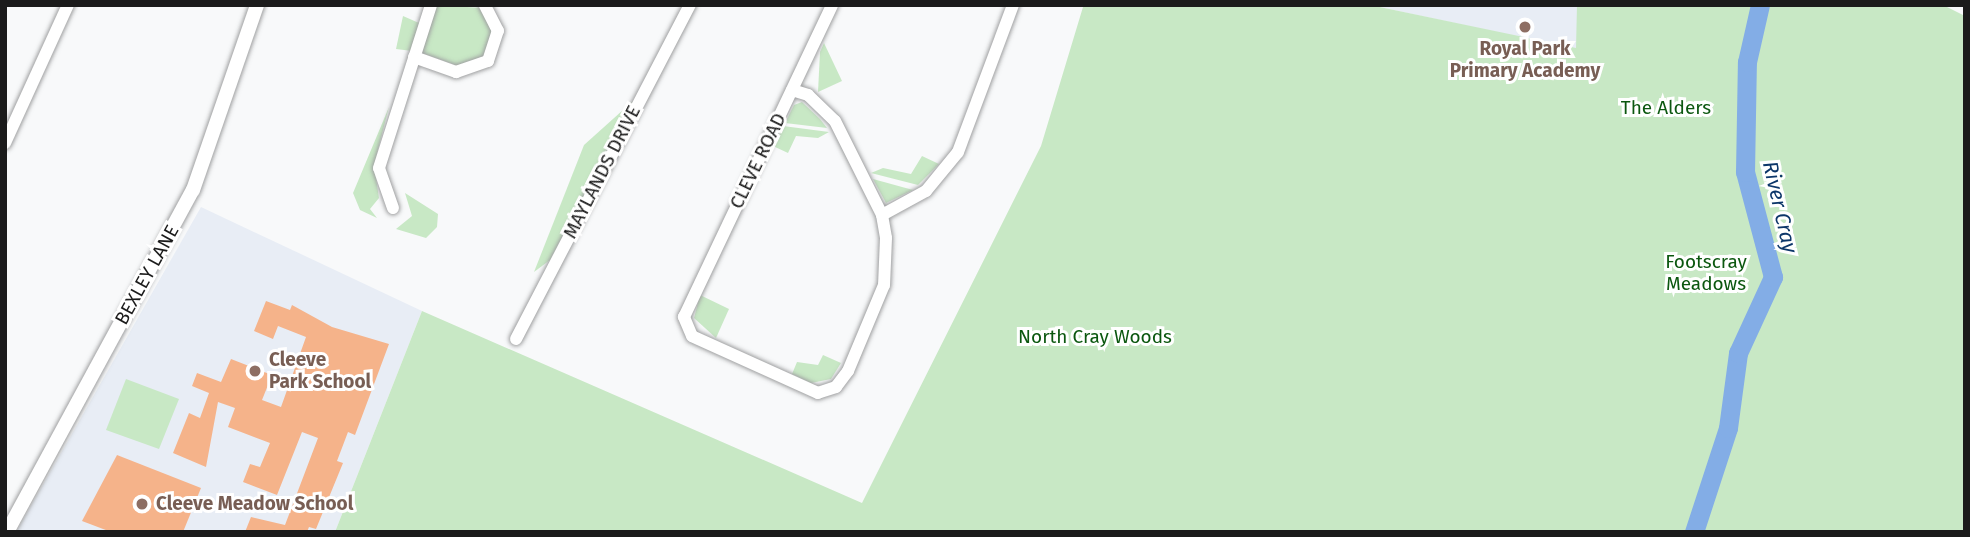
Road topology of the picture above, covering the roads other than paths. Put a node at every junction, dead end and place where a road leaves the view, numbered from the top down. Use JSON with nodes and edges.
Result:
{"nodes":[{"id":1,"x":68,"y":5,"type":"edge"},
{"id":2,"x":257,"y":5,"type":"edge"},
{"id":3,"x":432,"y":5,"type":"edge"},
{"id":4,"x":485,"y":5,"type":"edge"},
{"id":5,"x":832,"y":5,"type":"edge"},
{"id":6,"x":1013,"y":5,"type":"edge"},
{"id":7,"x":684,"y":8,"type":"edge"},
{"id":8,"x":414,"y":57,"type":"junction"},
{"id":9,"x":792,"y":90,"type":"junction"},
{"id":10,"x":5,"y":143,"type":"edge"},
{"id":11,"x":393,"y":208,"type":"dead end"},
{"id":12,"x":882,"y":215,"type":"junction"},
{"id":13,"x":516,"y":339,"type":"dead end"},
{"id":14,"x":7,"y":532,"type":"edge"}],
"edges":[{"from":1,"to":10,"type":"street"},
{"from":2,"to":14,"type":"street","name":"BEXLEY LANE"},
{"from":3,"to":8,"type":"street"},
{"from":4,"to":8,"type":"street"},
{"from":5,"to":9,"type":"street","name":"CLEVE ROAD"},
{"from":6,"to":12,"type":"street"},
{"from":7,"to":13,"type":"street","name":"MAYLANDS DRIVE"},
{"from":8,"to":11,"type":"street"},
{"from":9,"to":12,"type":"street"},
{"from":9,"to":12,"type":"street","name":"CLEVE ROAD"}]}
